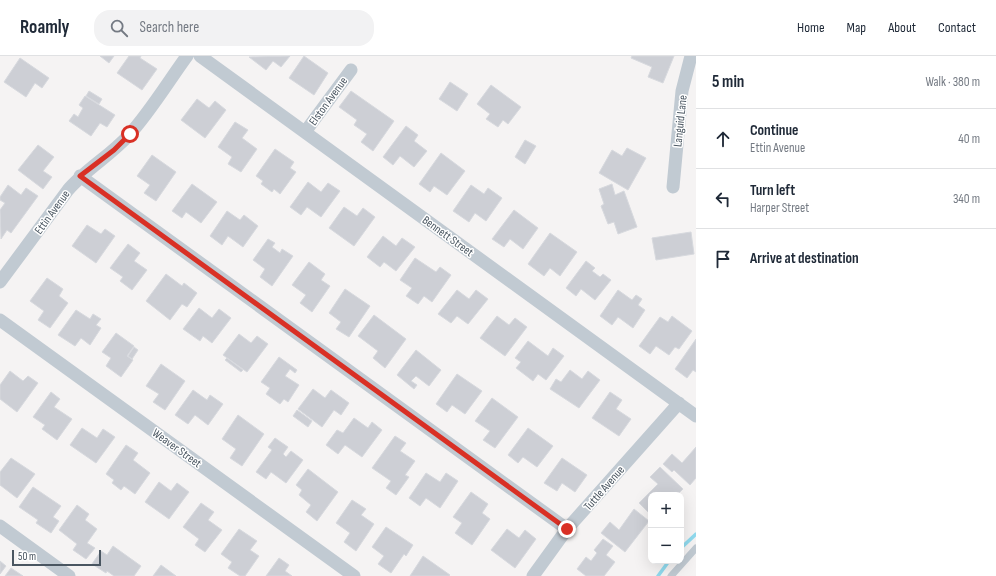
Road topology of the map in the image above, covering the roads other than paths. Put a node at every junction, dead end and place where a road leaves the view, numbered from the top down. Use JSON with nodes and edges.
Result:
{"nodes":[{"id":1,"x":187,"y":56,"type":"edge"},
{"id":2,"x":200,"y":56,"type":"edge"},
{"id":3,"x":691,"y":56,"type":"edge"},
{"id":4,"x":351,"y":70,"type":"dead end"},
{"id":5,"x":305,"y":132,"type":"junction"},
{"id":6,"x":80,"y":176,"type":"junction"},
{"id":7,"x":673,"y":187,"type":"dead end"},
{"id":8,"x":0,"y":282,"type":"edge"},
{"id":9,"x":0,"y":320,"type":"edge"},
{"id":10,"x":679,"y":403,"type":"junction"},
{"id":11,"x":696,"y":416,"type":"edge"},
{"id":12,"x":0,"y":526,"type":"edge"},
{"id":13,"x":567,"y":529,"type":"junction"},
{"id":14,"x":696,"y":548,"type":"edge"},
{"id":15,"x":69,"y":576,"type":"edge"},
{"id":16,"x":354,"y":576,"type":"edge"},
{"id":17,"x":533,"y":576,"type":"edge"},
{"id":18,"x":671,"y":576,"type":"edge"}],
"edges":[{"from":1,"to":6,"type":"street","name":"Ettin Avenue"},
{"from":2,"to":5,"type":"street","name":"Bennett Street"},
{"from":3,"to":7,"type":"street","name":"Languid Lane"},
{"from":4,"to":5,"type":"street","name":"Elston Avenue"},
{"from":5,"to":10,"type":"street","name":"Bennett Street"},
{"from":6,"to":8,"type":"street","name":"Ettin Avenue"},
{"from":6,"to":13,"type":"street"},
{"from":9,"to":16,"type":"street","name":"Weaver Street"},
{"from":10,"to":11,"type":"street","name":"Bennett Street"},
{"from":10,"to":13,"type":"street","name":"Tuttle Avenue"},
{"from":12,"to":15,"type":"street"},
{"from":13,"to":17,"type":"street","name":"Tuttle Avenue"},
{"from":14,"to":18,"type":"lane"}]}
